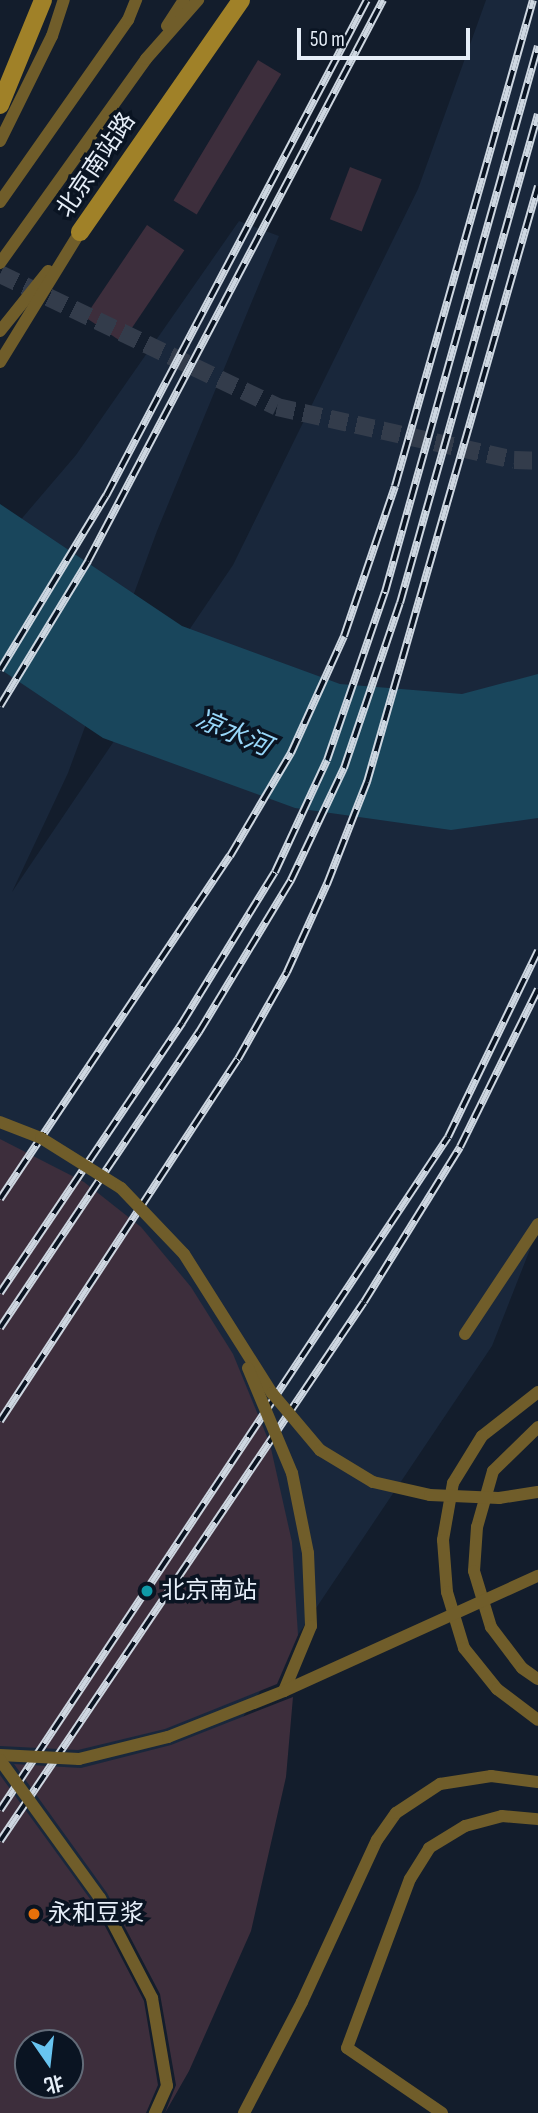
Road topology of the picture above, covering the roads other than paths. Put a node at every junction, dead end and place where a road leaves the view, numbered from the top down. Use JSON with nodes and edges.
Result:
{"nodes":[{"id":1,"x":43,"y":0,"type":"edge"},
{"id":2,"x":64,"y":0,"type":"edge"},
{"id":3,"x":136,"y":0,"type":"edge"},
{"id":4,"x":184,"y":0,"type":"edge"},
{"id":5,"x":198,"y":0,"type":"edge"},
{"id":6,"x":240,"y":0,"type":"edge"},
{"id":7,"x":146,"y":59,"type":"junction"},
{"id":8,"x":0,"y":105,"type":"edge"},
{"id":9,"x":0,"y":141,"type":"edge"},
{"id":10,"x":0,"y":202,"type":"edge"},
{"id":11,"x":80,"y":232,"type":"junction"},
{"id":12,"x":0,"y":263,"type":"edge"},
{"id":13,"x":0,"y":331,"type":"edge"},
{"id":14,"x":0,"y":362,"type":"edge"},
{"id":15,"x":0,"y":1122,"type":"edge"},
{"id":16,"x":538,"y":1224,"type":"edge"},
{"id":17,"x":235,"y":1334,"type":"junction"},
{"id":18,"x":465,"y":1334,"type":"dead end"},
{"id":19,"x":538,"y":1392,"type":"edge"},
{"id":20,"x":538,"y":1427,"type":"edge"},
{"id":21,"x":538,"y":1492,"type":"edge"},
{"id":22,"x":538,"y":1576,"type":"edge"},
{"id":23,"x":538,"y":1679,"type":"edge"},
{"id":24,"x":284,"y":1691,"type":"junction"},
{"id":25,"x":538,"y":1720,"type":"edge"},
{"id":26,"x":0,"y":1758,"type":"edge"},
{"id":27,"x":538,"y":1782,"type":"edge"},
{"id":28,"x":538,"y":1819,"type":"edge"},
{"id":29,"x":155,"y":2113,"type":"edge"},
{"id":30,"x":244,"y":2113,"type":"edge"},
{"id":31,"x":442,"y":2113,"type":"edge"}],
"edges":[{"from":1,"to":8,"type":"street"},
{"from":2,"to":9,"type":"lane"},
{"from":3,"to":10,"type":"lane"},
{"from":4,"to":7,"type":"lane"},
{"from":5,"to":7,"type":"lane"},
{"from":6,"to":11,"type":"street","name":"北京南站路"},
{"from":7,"to":12,"type":"lane"},
{"from":11,"to":13,"type":"lane"},
{"from":11,"to":14,"type":"lane","name":"北京南站路"},
{"from":15,"to":17,"type":"lane","bridge":true},
{"from":16,"to":18,"type":"lane"},
{"from":17,"to":21,"type":"lane","bridge":true},
{"from":17,"to":24,"type":"lane","bridge":true},
{"from":19,"to":25,"type":"lane"},
{"from":20,"to":23,"type":"lane"},
{"from":22,"to":24,"type":"lane","bridge":true},
{"from":24,"to":26,"type":"lane","bridge":true},
{"from":26,"to":29,"type":"lane","bridge":true},
{"from":27,"to":30,"type":"lane"},
{"from":28,"to":31,"type":"lane"}]}
